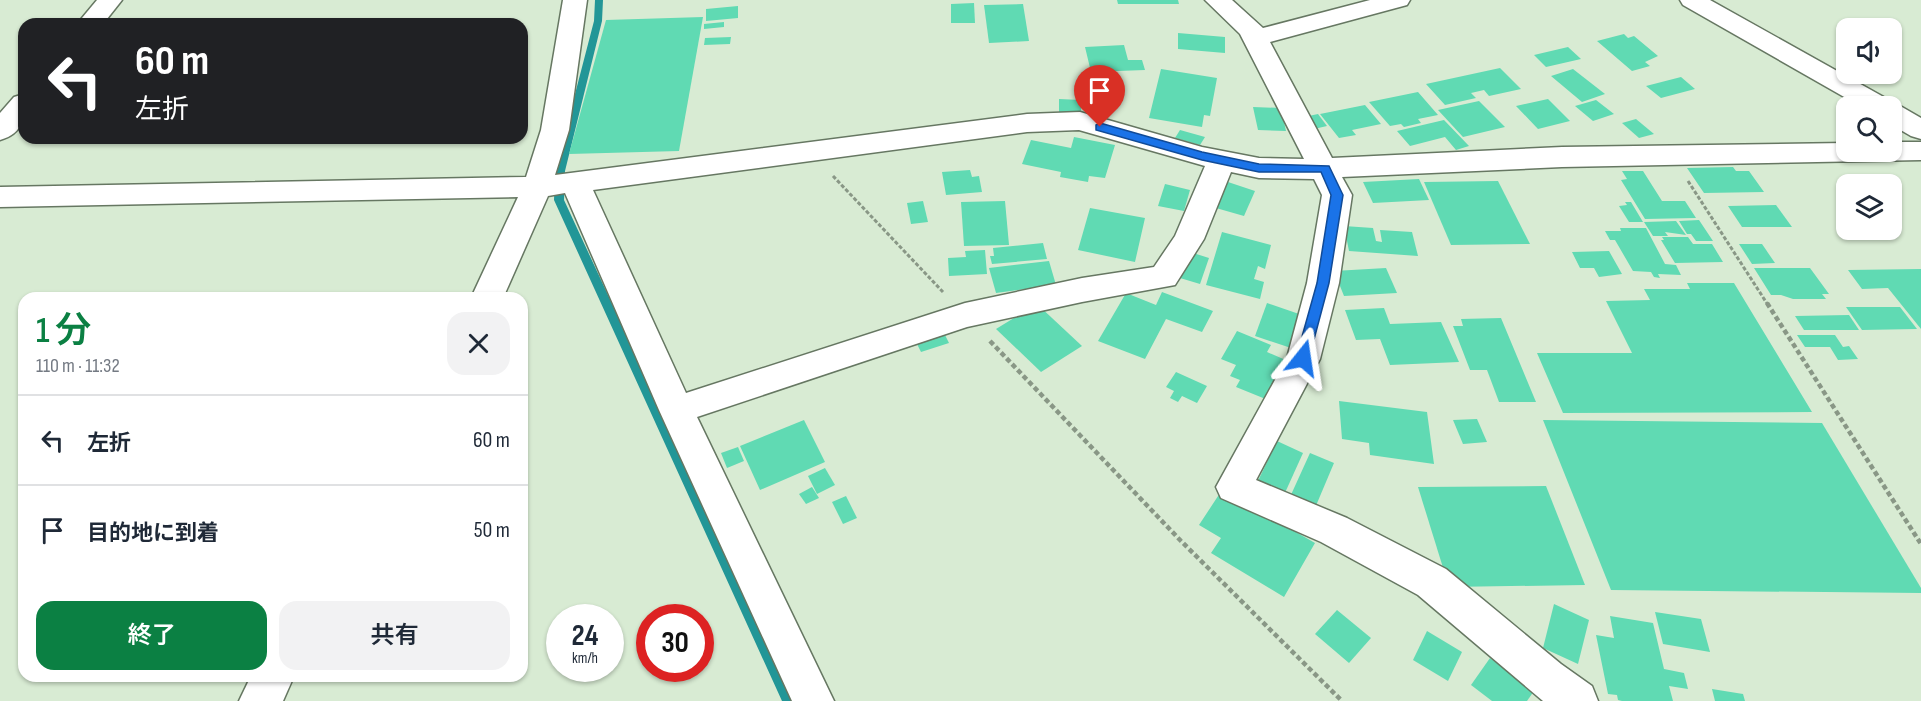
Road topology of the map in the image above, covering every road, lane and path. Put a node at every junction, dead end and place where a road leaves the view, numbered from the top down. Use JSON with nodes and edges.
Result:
{"nodes":[{"id":1,"x":110,"y":0,"type":"edge"},
{"id":2,"x":574,"y":0,"type":"edge"},
{"id":3,"x":1217,"y":0,"type":"edge"},
{"id":4,"x":1398,"y":0,"type":"edge"},
{"id":5,"x":1692,"y":0,"type":"edge"},
{"id":6,"x":95,"y":18,"type":"edge"},
{"id":7,"x":1256,"y":38,"type":"junction"},
{"id":8,"x":1861,"y":96,"type":"edge"},
{"id":9,"x":18,"y":110,"type":"edge"},
{"id":10,"x":1902,"y":119,"type":"edge"},
{"id":11,"x":1921,"y":130,"type":"edge"},
{"id":12,"x":0,"y":131,"type":"edge"},
{"id":13,"x":810,"y":151,"type":"junction"},
{"id":14,"x":1921,"y":152,"type":"edge"},
{"id":15,"x":1671,"y":156,"type":"junction"},
{"id":16,"x":1222,"y":160,"type":"junction"},
{"id":17,"x":1325,"y":168,"type":"junction"},
{"id":18,"x":557,"y":184,"type":"junction"},
{"id":19,"x":0,"y":197,"type":"edge"},
{"id":20,"x":491,"y":292,"type":"edge"},
{"id":21,"x":965,"y":315,"type":"junction"},
{"id":22,"x":676,"y":410,"type":"junction"},
{"id":23,"x":1921,"y":544,"type":"edge"},
{"id":24,"x":271,"y":682,"type":"edge"},
{"id":25,"x":260,"y":701,"type":"edge"},
{"id":26,"x":813,"y":701,"type":"edge"},
{"id":27,"x":1342,"y":701,"type":"edge"},
{"id":28,"x":1577,"y":701,"type":"edge"}],
"edges":[{"from":1,"to":6,"type":"street"},
{"from":2,"to":18,"type":"street"},
{"from":3,"to":7,"type":"street"},
{"from":4,"to":7,"type":"street"},
{"from":5,"to":8,"type":"street"},
{"from":7,"to":17,"type":"street"},
{"from":9,"to":12,"type":"street"},
{"from":10,"to":11,"type":"street"},
{"from":13,"to":16,"type":"street"},
{"from":13,"to":18,"type":"street"},
{"from":13,"to":21,"type":"path"},
{"from":14,"to":15,"type":"street"},
{"from":15,"to":17,"type":"street"},
{"from":15,"to":23,"type":"path"},
{"from":16,"to":17,"type":"street"},
{"from":16,"to":21,"type":"street"},
{"from":17,"to":28,"type":"street"},
{"from":18,"to":19,"type":"street"},
{"from":18,"to":20,"type":"street"},
{"from":18,"to":22,"type":"street"},
{"from":21,"to":22,"type":"street"},
{"from":21,"to":27,"type":"path"},
{"from":22,"to":26,"type":"street"},
{"from":24,"to":25,"type":"street"}]}
